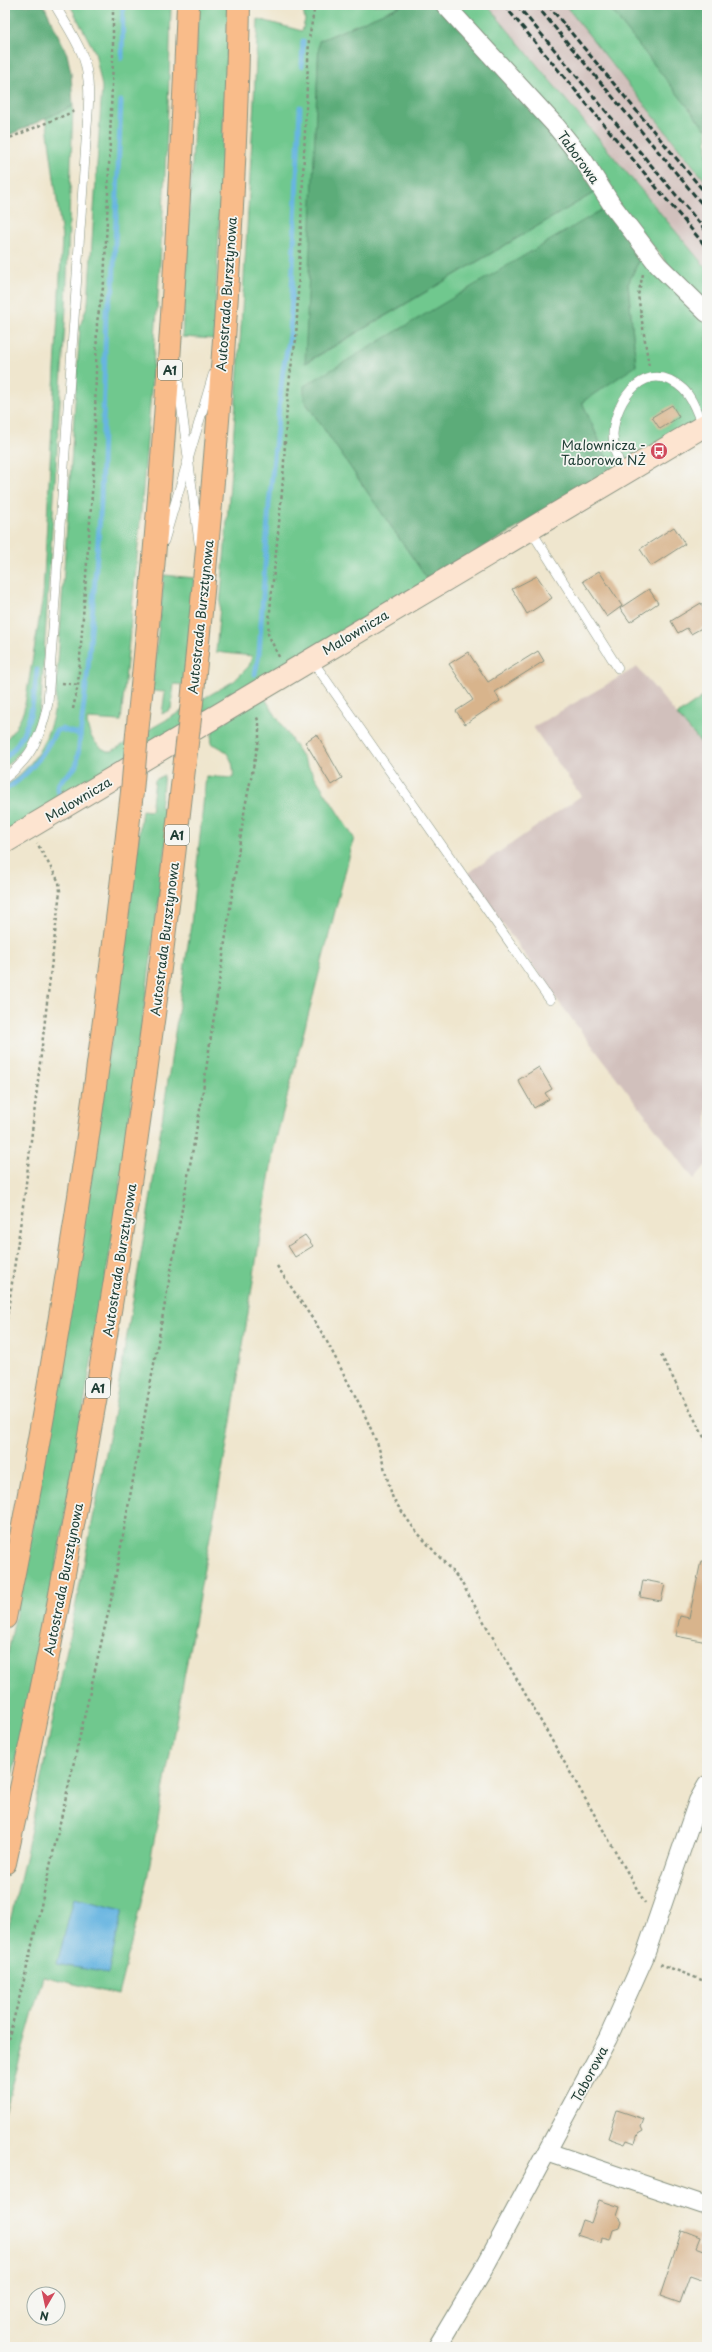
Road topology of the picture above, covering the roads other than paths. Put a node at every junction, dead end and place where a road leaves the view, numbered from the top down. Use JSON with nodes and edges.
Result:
{"nodes":[{"id":1,"x":56,"y":5,"type":"edge"},
{"id":2,"x":188,"y":5,"type":"edge"},
{"id":3,"x":239,"y":5,"type":"edge"},
{"id":4,"x":446,"y":5,"type":"edge"},
{"id":5,"x":707,"y":312,"type":"edge"},
{"id":6,"x":172,"y":337,"type":"junction"},
{"id":7,"x":223,"y":339,"type":"junction"},
{"id":8,"x":705,"y":425,"type":"edge"},
{"id":9,"x":188,"y":458,"type":"junction"},
{"id":10,"x":623,"y":473,"type":"junction"},
{"id":11,"x":530,"y":528,"type":"junction"},
{"id":12,"x":154,"y":575,"type":"junction"},
{"id":13,"x":204,"y":581,"type":"junction"},
{"id":14,"x":311,"y":659,"type":"junction"},
{"id":15,"x":618,"y":668,"type":"dead end"},
{"id":16,"x":5,"y":778,"type":"edge"},
{"id":17,"x":5,"y":842,"type":"edge"},
{"id":18,"x":550,"y":1000,"type":"dead end"},
{"id":19,"x":5,"y":1618,"type":"edge"},
{"id":20,"x":707,"y":1785,"type":"edge"},
{"id":21,"x":5,"y":1863,"type":"edge"},
{"id":22,"x":547,"y":2152,"type":"junction"},
{"id":23,"x":707,"y":2206,"type":"edge"},
{"id":24,"x":436,"y":2347,"type":"edge"}],
"edges":[{"from":1,"to":16,"type":"lane"},
{"from":2,"to":6,"type":"highway","number":"A1"},
{"from":3,"to":7,"type":"highway","name":"Autostrada Bursztynowa","number":"A1"},
{"from":4,"to":5,"type":"street","name":"Taborowa"},
{"from":6,"to":9,"type":"lane"},
{"from":6,"to":12,"type":"highway","number":"A1"},
{"from":7,"to":9,"type":"lane"},
{"from":7,"to":13,"type":"highway","name":"Autostrada Bursztynowa","number":"A1"},
{"from":8,"to":10,"type":"street","name":"Malownicza"},
{"from":8,"to":10,"type":"lane"},
{"from":9,"to":12,"type":"lane"},
{"from":9,"to":13,"type":"lane"},
{"from":10,"to":11,"type":"street","name":"Malownicza"},
{"from":11,"to":14,"type":"street","name":"Malownicza"},
{"from":11,"to":15,"type":"lane"},
{"from":12,"to":19,"type":"highway","number":"A1","bridge":true},
{"from":13,"to":21,"type":"highway","name":"Autostrada Bursztynowa","number":"A1","bridge":true},
{"from":14,"to":17,"type":"street","name":"Malownicza"},
{"from":14,"to":18,"type":"lane"},
{"from":20,"to":22,"type":"street","name":"Taborowa"},
{"from":22,"to":23,"type":"street"},
{"from":22,"to":24,"type":"street","name":"Taborowa"}]}
